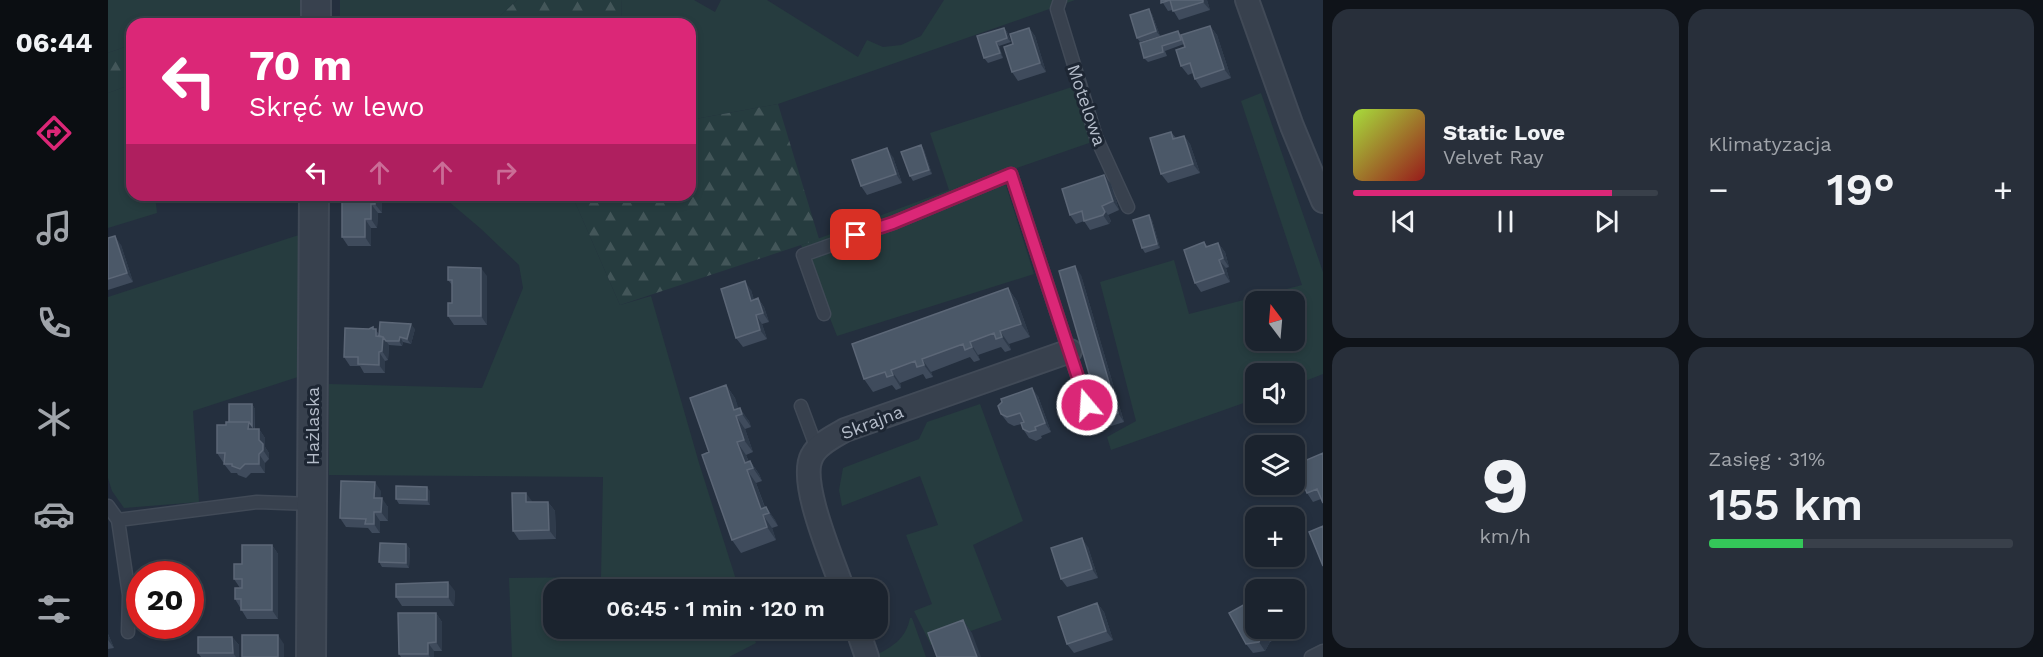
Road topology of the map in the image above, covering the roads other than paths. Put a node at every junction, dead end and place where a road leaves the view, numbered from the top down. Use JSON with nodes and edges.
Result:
{"nodes":[{"id":1,"x":316,"y":0,"type":"edge"},
{"id":2,"x":1060,"y":0,"type":"edge"},
{"id":3,"x":1247,"y":0,"type":"edge"},
{"id":4,"x":316,"y":18,"type":"edge"},
{"id":5,"x":314,"y":201,"type":"edge"},
{"id":6,"x":1323,"y":201,"type":"edge"},
{"id":7,"x":1128,"y":207,"type":"dead end"},
{"id":8,"x":824,"y":314,"type":"dead end"},
{"id":9,"x":1070,"y":351,"type":"junction"},
{"id":10,"x":801,"y":406,"type":"dead end"},
{"id":11,"x":1093,"y":423,"type":"dead end"},
{"id":12,"x":817,"y":449,"type":"junction"},
{"id":13,"x":312,"y":504,"type":"junction"},
{"id":14,"x":108,"y":506,"type":"edge"},
{"id":15,"x":118,"y":520,"type":"junction"},
{"id":16,"x":126,"y":575,"type":"edge"},
{"id":17,"x":839,"y":579,"type":"edge"},
{"id":18,"x":861,"y":639,"type":"edge"},
{"id":19,"x":1323,"y":651,"type":"edge"},
{"id":20,"x":311,"y":657,"type":"edge"},
{"id":21,"x":867,"y":657,"type":"edge"},
{"id":22,"x":1311,"y":657,"type":"edge"}],
"edges":[{"from":1,"to":4,"type":"street"},
{"from":2,"to":7,"type":"lane","name":"Motelowa"},
{"from":3,"to":6,"type":"street"},
{"from":5,"to":13,"type":"street","name":"Hażlaska"},
{"from":8,"to":9,"type":"lane"},
{"from":9,"to":11,"type":"lane"},
{"from":9,"to":12,"type":"street","name":"Skrajna"},
{"from":10,"to":12,"type":"lane"},
{"from":12,"to":17,"type":"street"},
{"from":13,"to":15,"type":"lane"},
{"from":13,"to":20,"type":"street","name":"Hażlaska"},
{"from":14,"to":15,"type":"lane"},
{"from":15,"to":16,"type":"lane"},
{"from":18,"to":21,"type":"street"},
{"from":19,"to":22,"type":"lane"}]}
